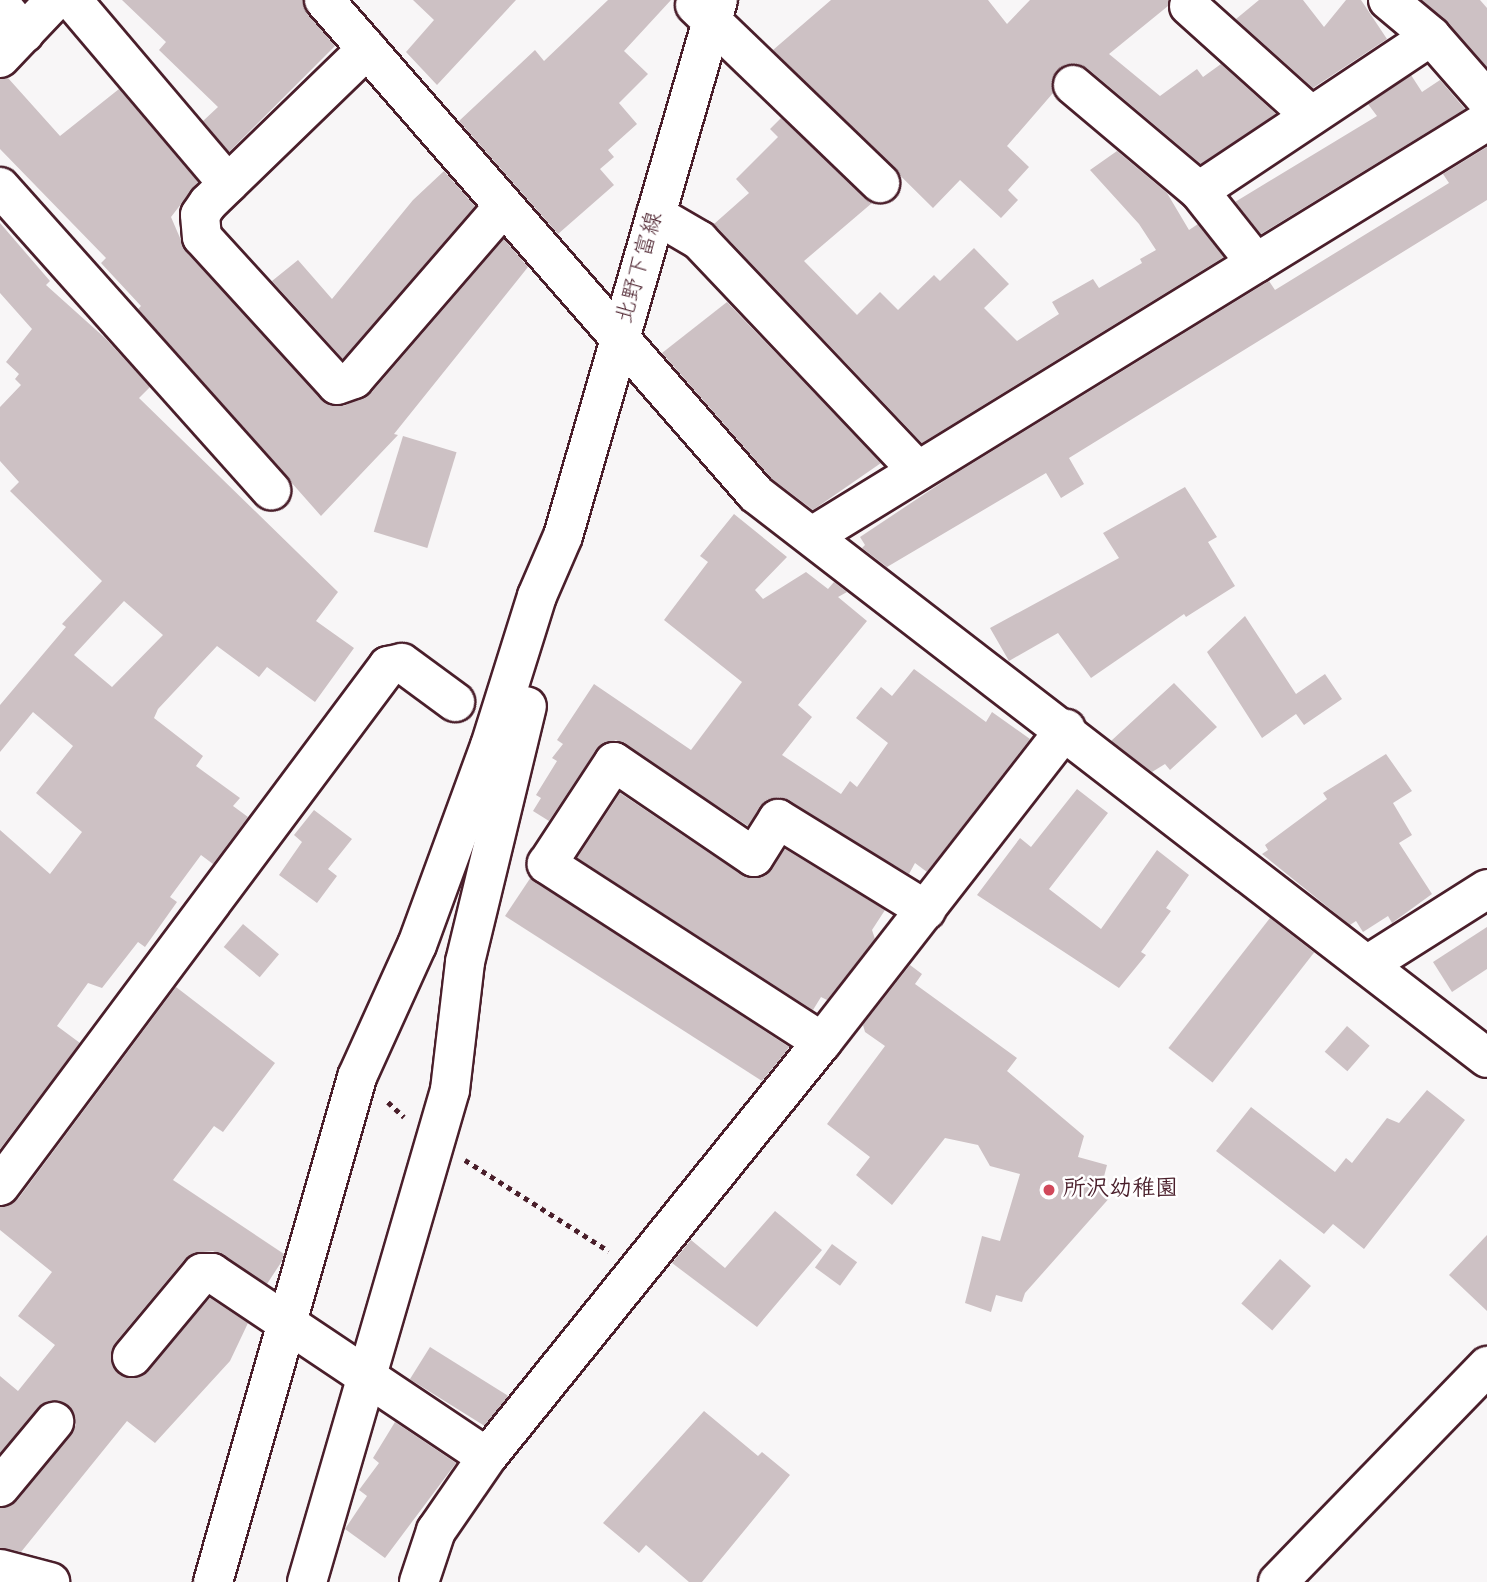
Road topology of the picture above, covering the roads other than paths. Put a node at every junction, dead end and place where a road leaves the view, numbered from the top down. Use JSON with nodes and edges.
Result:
{"nodes":[{"id":1,"x":55,"y":0,"type":"edge"},
{"id":2,"x":72,"y":0,"type":"edge"},
{"id":3,"x":1388,"y":0,"type":"edge"},
{"id":4,"x":329,"y":2,"type":"edge"},
{"id":5,"x":1189,"y":6,"type":"dead end"},
{"id":6,"x":706,"y":7,"type":"edge"},
{"id":7,"x":8,"y":32,"type":"edge"},
{"id":8,"x":1432,"y":36,"type":"junction"},
{"id":9,"x":366,"y":49,"type":"junction"},
{"id":10,"x":1073,"y":85,"type":"dead end"},
{"id":11,"x":1487,"y":100,"type":"edge"},
{"id":12,"x":1311,"y":116,"type":"junction"},
{"id":13,"x":1487,"y":121,"type":"edge"},
{"id":14,"x":880,"y":183,"type":"dead end"},
{"id":15,"x":228,"y":184,"type":"junction"},
{"id":16,"x":0,"y":187,"type":"edge"},
{"id":17,"x":1199,"y":191,"type":"junction"},
{"id":18,"x":503,"y":207,"type":"junction"},
{"id":19,"x":656,"y":215,"type":"junction"},
{"id":20,"x":1256,"y":263,"type":"junction"},
{"id":21,"x":621,"y":342,"type":"junction"},
{"id":22,"x":918,"y":471,"type":"junction"},
{"id":23,"x":271,"y":490,"type":"dead end"},
{"id":24,"x":814,"y":535,"type":"junction"},
{"id":25,"x":563,"y":536,"type":"junction"},
{"id":26,"x":455,"y":702,"type":"dead end"},
{"id":27,"x":1066,"y":729,"type":"junction"},
{"id":28,"x":1487,"y":889,"type":"edge"},
{"id":29,"x":926,"y":910,"type":"junction"},
{"id":30,"x":1367,"y":965,"type":"junction"},
{"id":31,"x":822,"y":1042,"type":"junction"},
{"id":32,"x":1487,"y":1058,"type":"edge"},
{"id":33,"x":0,"y":1186,"type":"edge"},
{"id":34,"x":286,"y":1325,"type":"junction"},
{"id":35,"x":132,"y":1357,"type":"dead end"},
{"id":36,"x":1487,"y":1366,"type":"edge"},
{"id":37,"x":365,"y":1377,"type":"junction"},
{"id":38,"x":54,"y":1422,"type":"dead end"},
{"id":39,"x":473,"y":1448,"type":"dead end"},
{"id":40,"x":0,"y":1487,"type":"edge"},
{"id":41,"x":0,"y":1569,"type":"edge"},
{"id":42,"x":50,"y":1582,"type":"edge"},
{"id":43,"x":213,"y":1582,"type":"edge"},
{"id":44,"x":307,"y":1582,"type":"edge"},
{"id":45,"x":419,"y":1582,"type":"edge"},
{"id":46,"x":1278,"y":1582,"type":"edge"}],
"edges":[{"from":1,"to":7,"type":"street"},
{"from":2,"to":15,"type":"street"},
{"from":3,"to":8,"type":"street"},
{"from":4,"to":9,"type":"street"},
{"from":5,"to":12,"type":"street"},
{"from":6,"to":14,"type":"street"},
{"from":6,"to":19,"type":"street","name":"北野下富線"},
{"from":8,"to":11,"type":"street"},
{"from":8,"to":12,"type":"street"},
{"from":9,"to":15,"type":"street"},
{"from":9,"to":18,"type":"street"},
{"from":10,"to":17,"type":"street"},
{"from":12,"to":17,"type":"street"},
{"from":13,"to":20,"type":"street"},
{"from":15,"to":18,"type":"street"},
{"from":16,"to":23,"type":"street"},
{"from":17,"to":20,"type":"street"},
{"from":18,"to":21,"type":"street"},
{"from":19,"to":21,"type":"street","name":"北野下富線"},
{"from":19,"to":22,"type":"street"},
{"from":20,"to":22,"type":"street"},
{"from":21,"to":24,"type":"street"},
{"from":21,"to":25,"type":"street","name":"北野下富線"},
{"from":22,"to":24,"type":"street"},
{"from":24,"to":27,"type":"street"},
{"from":25,"to":34,"type":"street"},
{"from":25,"to":37,"type":"street"},
{"from":26,"to":33,"type":"street"},
{"from":27,"to":29,"type":"street"},
{"from":27,"to":30,"type":"street"},
{"from":28,"to":30,"type":"street"},
{"from":29,"to":31,"type":"street"},
{"from":29,"to":31,"type":"street"},
{"from":30,"to":32,"type":"street"},
{"from":31,"to":45,"type":"street"},
{"from":34,"to":35,"type":"street"},
{"from":34,"to":37,"type":"street"},
{"from":34,"to":43,"type":"street"},
{"from":36,"to":46,"type":"street"},
{"from":37,"to":39,"type":"street"},
{"from":37,"to":44,"type":"street"},
{"from":38,"to":40,"type":"street"},
{"from":41,"to":42,"type":"street"}]}
